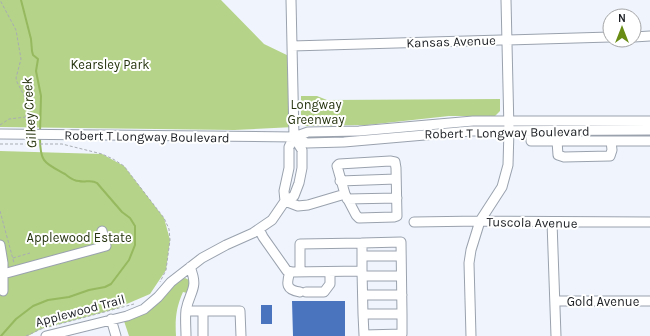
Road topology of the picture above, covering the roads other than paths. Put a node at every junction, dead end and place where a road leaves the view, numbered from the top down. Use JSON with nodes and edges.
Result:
{"nodes":[{"id":1,"x":291,"y":0,"type":"edge"},
{"id":2,"x":506,"y":0,"type":"edge"},
{"id":3,"x":602,"y":37,"type":"edge"},
{"id":4,"x":507,"y":40,"type":"junction"},
{"id":5,"x":292,"y":46,"type":"junction"},
{"id":6,"x":650,"y":121,"type":"edge"},
{"id":7,"x":509,"y":125,"type":"junction"},
{"id":8,"x":650,"y":130,"type":"edge"},
{"id":9,"x":531,"y":131,"type":"junction"},
{"id":10,"x":0,"y":134,"type":"edge"},
{"id":11,"x":294,"y":137,"type":"junction"},
{"id":12,"x":557,"y":141,"type":"junction"},
{"id":13,"x":612,"y":141,"type":"junction"},
{"id":14,"x":650,"y":141,"type":"edge"},
{"id":15,"x":396,"y":180,"type":"junction"},
{"id":16,"x":340,"y":181,"type":"junction"},
{"id":17,"x":346,"y":197,"type":"junction"},
{"id":18,"x":397,"y":198,"type":"junction"},
{"id":19,"x":285,"y":201,"type":"junction"},
{"id":20,"x":480,"y":221,"type":"junction"},
{"id":21,"x":414,"y":222,"type":"dead end"},
{"id":22,"x":552,"y":222,"type":"junction"},
{"id":23,"x":650,"y":222,"type":"edge"},
{"id":24,"x":259,"y":229,"type":"junction"},
{"id":25,"x":102,"y":231,"type":"dead end"},
{"id":26,"x":362,"y":243,"type":"junction"},
{"id":27,"x":0,"y":245,"type":"edge"},
{"id":28,"x":362,"y":256,"type":"junction"},
{"id":29,"x":401,"y":256,"type":"junction"},
{"id":30,"x":190,"y":267,"type":"junction"},
{"id":31,"x":290,"y":272,"type":"junction"},
{"id":32,"x":300,"y":272,"type":"junction"},
{"id":33,"x":330,"y":272,"type":"junction"},
{"id":34,"x":362,"y":274,"type":"junction"},
{"id":35,"x":401,"y":276,"type":"junction"},
{"id":36,"x":2,"y":277,"type":"edge"},
{"id":37,"x":3,"y":291,"type":"dead end"},
{"id":38,"x":363,"y":295,"type":"junction"},
{"id":39,"x":402,"y":295,"type":"junction"},
{"id":40,"x":555,"y":301,"type":"junction"},
{"id":41,"x":650,"y":301,"type":"edge"},
{"id":42,"x":186,"y":311,"type":"junction"},
{"id":43,"x":203,"y":311,"type":"junction"},
{"id":44,"x":363,"y":314,"type":"junction"},
{"id":45,"x":402,"y":314,"type":"junction"},
{"id":46,"x":111,"y":319,"type":"junction"},
{"id":47,"x":46,"y":336,"type":"edge"},
{"id":48,"x":114,"y":336,"type":"edge"},
{"id":49,"x":186,"y":336,"type":"edge"},
{"id":50,"x":203,"y":336,"type":"edge"},
{"id":51,"x":241,"y":336,"type":"edge"},
{"id":52,"x":471,"y":336,"type":"edge"},
{"id":53,"x":556,"y":336,"type":"edge"}],
"edges":[{"from":1,"to":5,"type":"street"},
{"from":2,"to":4,"type":"street"},
{"from":3,"to":4,"type":"street","name":"Kansas Avenue"},
{"from":4,"to":5,"type":"street","name":"Kansas Avenue"},
{"from":4,"to":7,"type":"street"},
{"from":5,"to":11,"type":"street"},
{"from":6,"to":7,"type":"street","name":"Robert T Longway Boulevard"},
{"from":7,"to":9,"type":"street","name":"Robert T Longway Boulevard"},
{"from":7,"to":11,"type":"street","name":"Robert T Longway Boulevard"},
{"from":7,"to":20,"type":"street"},
{"from":8,"to":9,"type":"street","name":"Robert T Longway Boulevard"},
{"from":9,"to":12,"type":"street"},
{"from":10,"to":11,"type":"street","name":"Robert T Longway Boulevard"},
{"from":11,"to":19,"type":"street"},
{"from":12,"to":13,"type":"street"},
{"from":12,"to":13,"type":"street"},
{"from":13,"to":14,"type":"street"},
{"from":15,"to":16,"type":"street"},
{"from":15,"to":16,"type":"street"},
{"from":15,"to":18,"type":"street"},
{"from":16,"to":17,"type":"street"},
{"from":17,"to":18,"type":"street"},
{"from":17,"to":18,"type":"street"},
{"from":17,"to":19,"type":"street"},
{"from":19,"to":24,"type":"street"},
{"from":20,"to":21,"type":"street","name":"Tuscola Avenue"},
{"from":20,"to":22,"type":"street","name":"Tuscola Avenue"},
{"from":20,"to":52,"type":"street"},
{"from":22,"to":23,"type":"street","name":"Tuscola Avenue"},
{"from":22,"to":40,"type":"street"},
{"from":24,"to":30,"type":"street"},
{"from":24,"to":31,"type":"street"},
{"from":25,"to":36,"type":"street"},
{"from":26,"to":28,"type":"street"},
{"from":26,"to":29,"type":"street"},
{"from":26,"to":32,"type":"street"},
{"from":27,"to":36,"type":"street"},
{"from":28,"to":29,"type":"street"},
{"from":28,"to":34,"type":"street"},
{"from":29,"to":35,"type":"street"},
{"from":30,"to":42,"type":"street"},
{"from":30,"to":46,"type":"street"},
{"from":31,"to":32,"type":"street"},
{"from":31,"to":33,"type":"street"},
{"from":32,"to":33,"type":"street"},
{"from":33,"to":34,"type":"street"},
{"from":34,"to":35,"type":"street"},
{"from":34,"to":38,"type":"street"},
{"from":35,"to":39,"type":"street"},
{"from":36,"to":37,"type":"street"},
{"from":38,"to":39,"type":"street"},
{"from":38,"to":44,"type":"street"},
{"from":39,"to":45,"type":"street"},
{"from":40,"to":41,"type":"street","name":"Gold Avenue"},
{"from":40,"to":53,"type":"street"},
{"from":42,"to":43,"type":"street"},
{"from":42,"to":49,"type":"street"},
{"from":43,"to":50,"type":"street"},
{"from":43,"to":51,"type":"street"},
{"from":44,"to":45,"type":"street"},
{"from":44,"to":45,"type":"street"},
{"from":46,"to":47,"type":"street"},
{"from":46,"to":48,"type":"street"}]}
